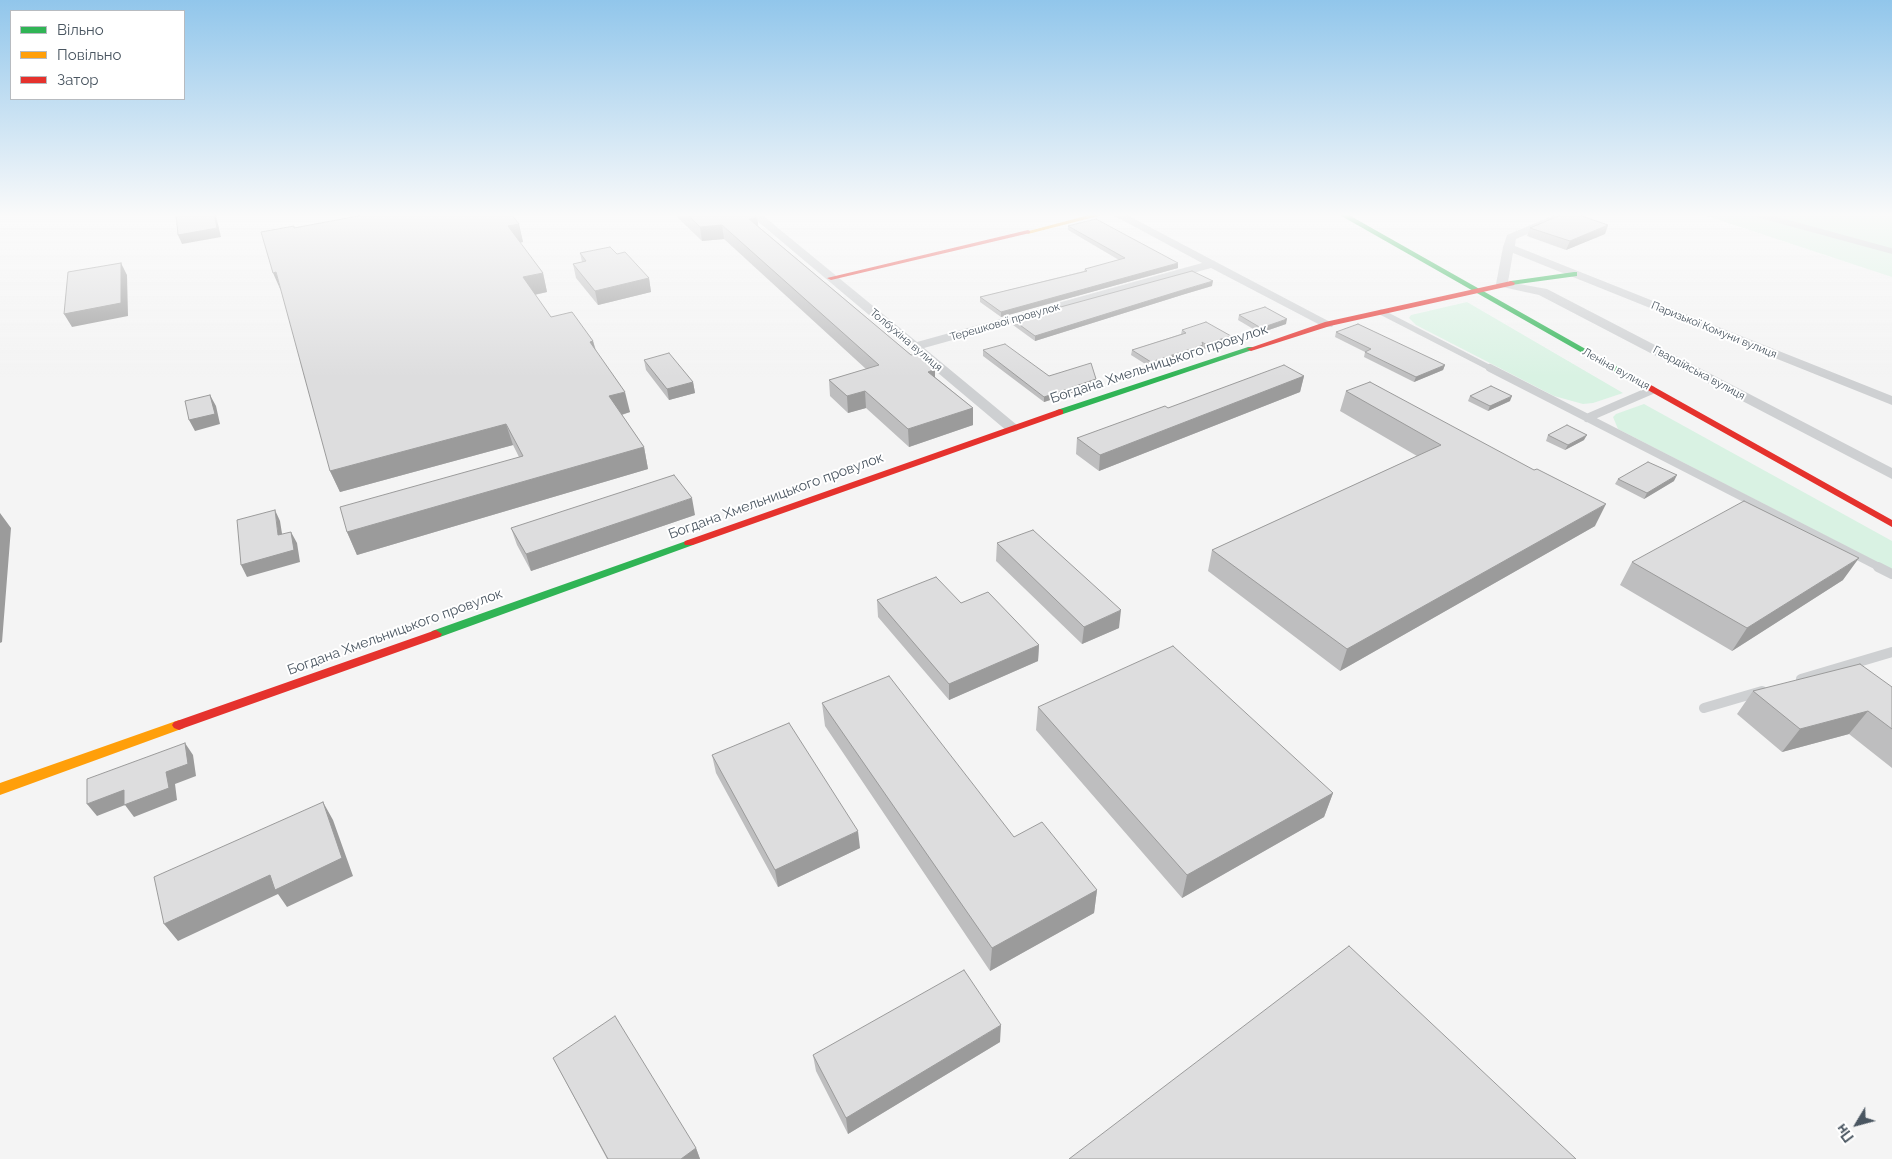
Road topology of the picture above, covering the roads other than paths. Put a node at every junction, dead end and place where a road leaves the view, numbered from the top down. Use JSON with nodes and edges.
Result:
{"nodes":[{"id":1,"x":819,"y":268,"type":"edge"},
{"id":2,"x":873,"y":268,"type":"edge"},
{"id":3,"x":1197,"y":268,"type":"edge"},
{"id":4,"x":1220,"y":268,"type":"edge"},
{"id":5,"x":1437,"y":268,"type":"edge"},
{"id":6,"x":1505,"y":268,"type":"edge"},
{"id":7,"x":1560,"y":268,"type":"edge"},
{"id":8,"x":1574,"y":274,"type":"junction"},
{"id":9,"x":831,"y":278,"type":"junction"},
{"id":10,"x":1502,"y":284,"type":"junction"},
{"id":11,"x":1477,"y":291,"type":"junction"},
{"id":12,"x":1381,"y":312,"type":"junction"},
{"id":13,"x":1328,"y":324,"type":"junction"},
{"id":14,"x":914,"y":347,"type":"junction"},
{"id":15,"x":1652,"y":390,"type":"junction"},
{"id":16,"x":1892,"y":400,"type":"edge"},
{"id":17,"x":1587,"y":418,"type":"junction"},
{"id":18,"x":1012,"y":428,"type":"junction"},
{"id":19,"x":1892,"y":474,"type":"edge"},
{"id":20,"x":1892,"y":524,"type":"edge"},
{"id":21,"x":1892,"y":574,"type":"edge"},
{"id":22,"x":1892,"y":652,"type":"edge"},
{"id":23,"x":1788,"y":683,"type":"edge"},
{"id":24,"x":1770,"y":688,"type":"edge"},
{"id":25,"x":1704,"y":708,"type":"dead end"},
{"id":26,"x":0,"y":789,"type":"edge"}],
"edges":[{"from":1,"to":9,"type":"street","name":"Толбухіна вулиця"},
{"from":2,"to":9,"type":"street"},
{"from":3,"to":14,"type":"street","name":"Терешкової провулок"},
{"from":4,"to":13,"type":"street"},
{"from":5,"to":11,"type":"street","name":"Леніна вулиця"},
{"from":6,"to":10,"type":"street"},
{"from":7,"to":8,"type":"street","name":"Паризької Комуни вулиця"},
{"from":8,"to":10,"type":"street","name":"Богдана Хмельницького провулок"},
{"from":8,"to":16,"type":"street","name":"Паризької Комуни вулиця"},
{"from":9,"to":14,"type":"street","name":"Толбухіна вулиця"},
{"from":10,"to":11,"type":"street","name":"Богдана Хмельницького провулок"},
{"from":10,"to":19,"type":"street","name":"Гвардійська вулиця"},
{"from":11,"to":12,"type":"street","name":"Богдана Хмельницького провулок"},
{"from":11,"to":15,"type":"street","name":"Леніна вулиця"},
{"from":12,"to":13,"type":"street","name":"Богдана Хмельницького провулок"},
{"from":12,"to":17,"type":"lane"},
{"from":13,"to":18,"type":"street","name":"Богдана Хмельницького провулок"},
{"from":14,"to":18,"type":"street","name":"Толбухіна вулиця"},
{"from":15,"to":17,"type":"lane"},
{"from":15,"to":20,"type":"street","name":"Леніна вулиця"},
{"from":17,"to":21,"type":"lane"},
{"from":18,"to":26,"type":"street","name":"Богдана Хмельницького провулок"},
{"from":22,"to":23,"type":"lane"},
{"from":24,"to":25,"type":"lane"}]}
